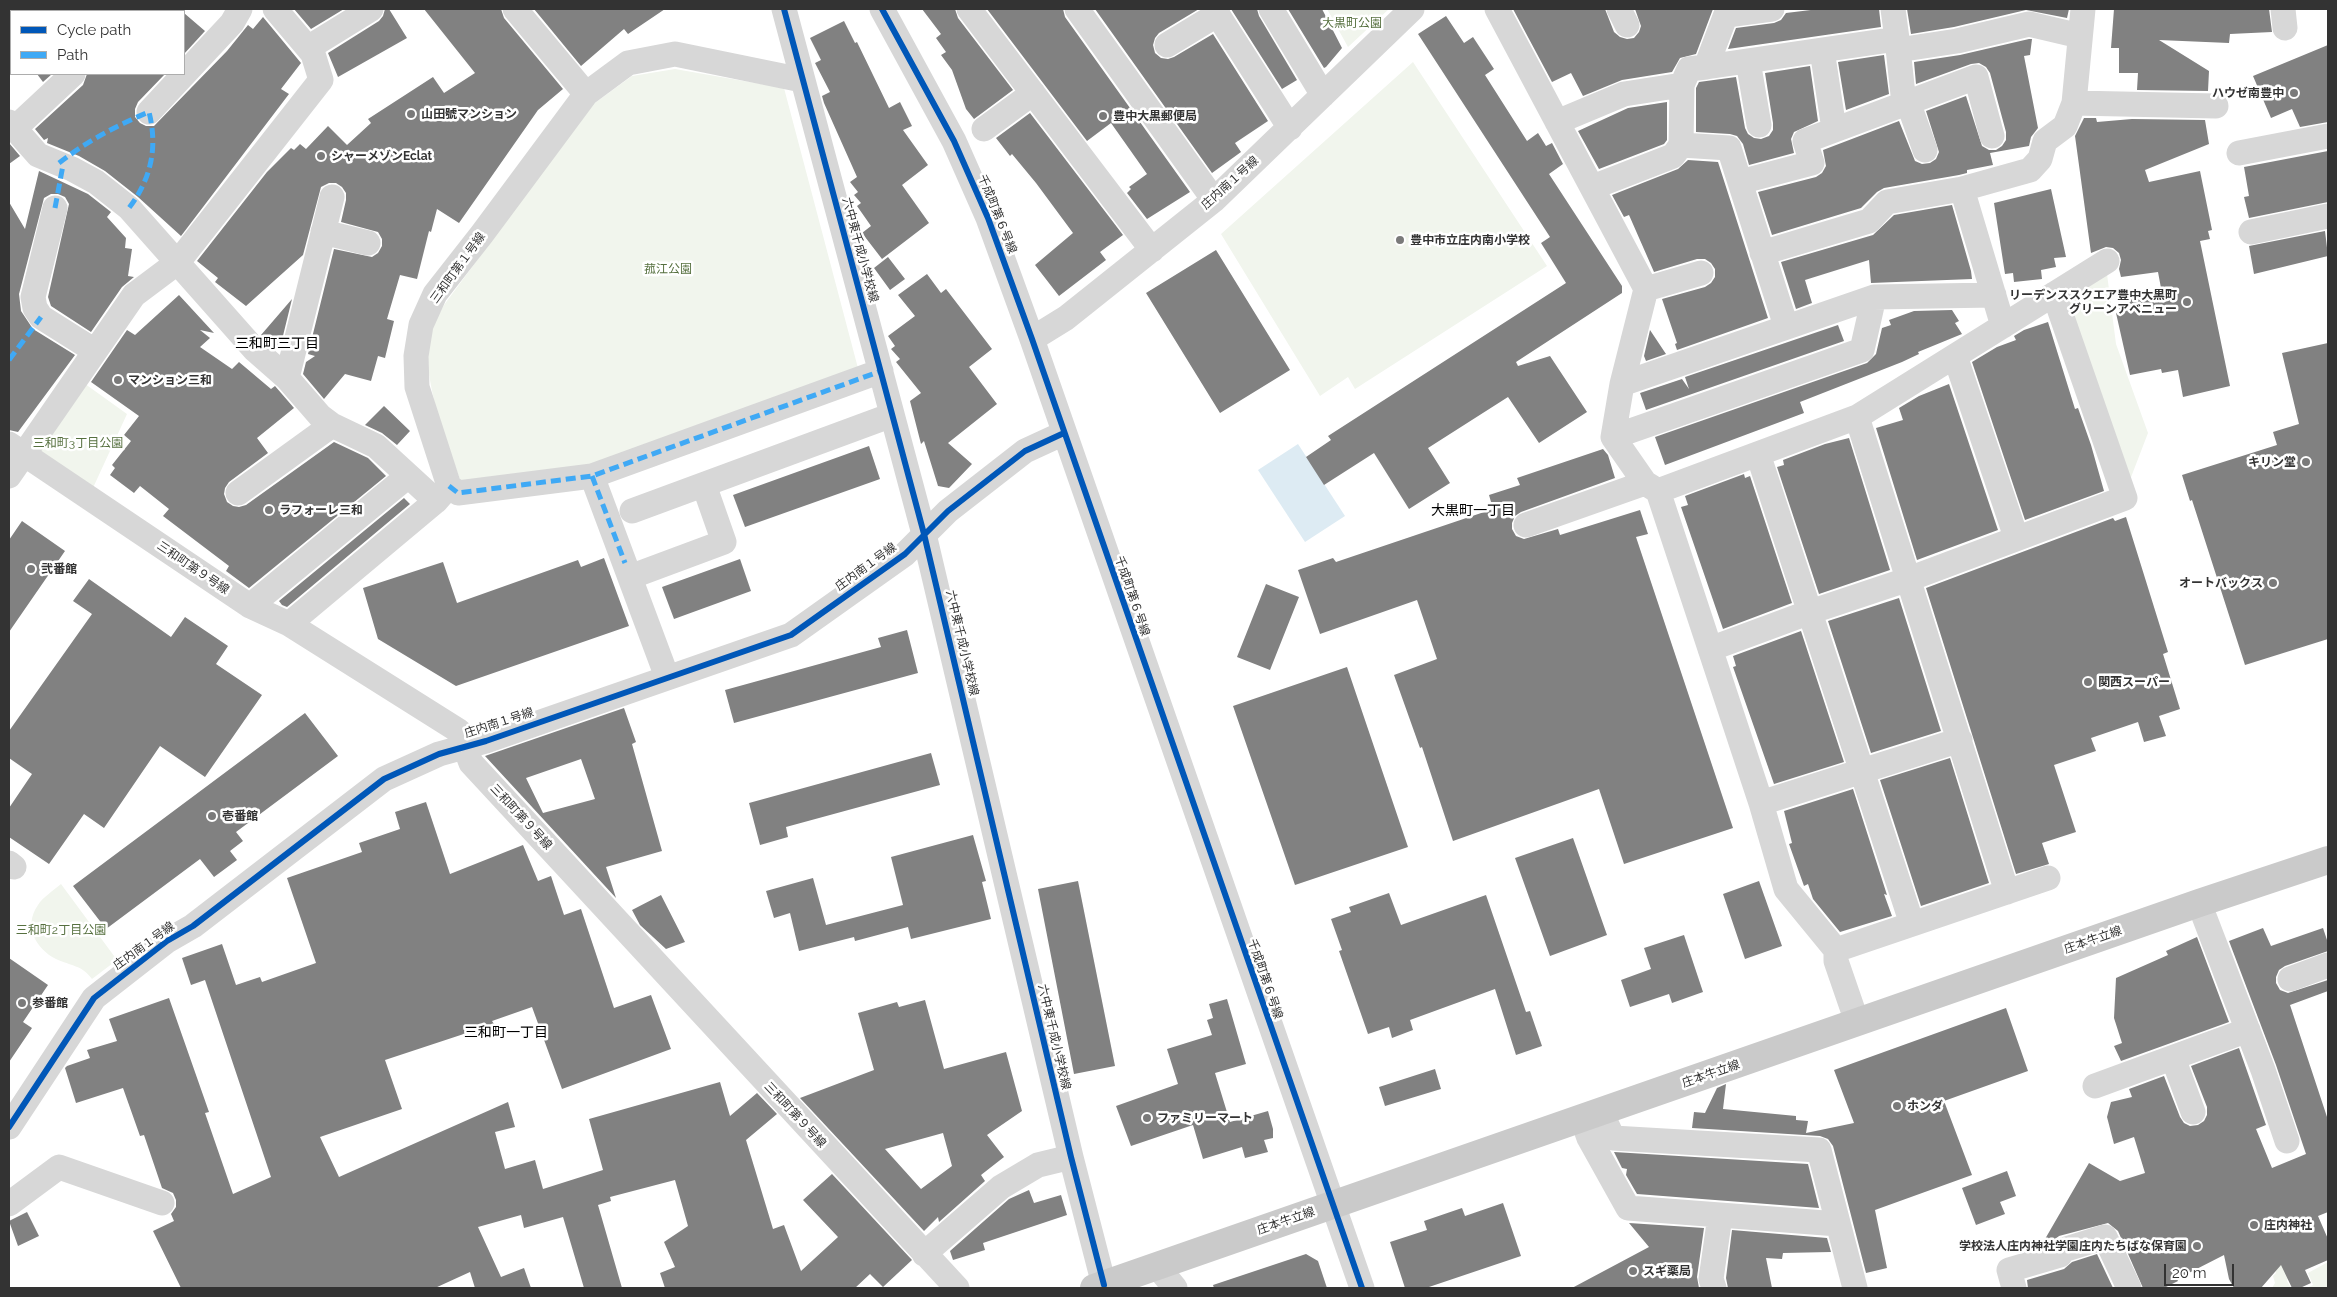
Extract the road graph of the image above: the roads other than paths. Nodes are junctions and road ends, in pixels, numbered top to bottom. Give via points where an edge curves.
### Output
1 (240, 9) edge
2 (275, 9) edge
3 (371, 9) edge
4 (515, 9) edge
5 (784, 9) edge
6 (882, 9) edge
7 (969, 9) edge
8 (1078, 9) edge
9 (1271, 9) edge
10 (1412, 9) edge
11 (1497, 9) edge
12 (1772, 9) edge
13 (1893, 9) edge
14 (2083, 9) edge
15 (1216, 12) edge
16 (1727, 12) edge
17 (2080, 36) junction
18 (1167, 45) dead end
19 (1897, 45) junction
20 (308, 48) junction
21 (1822, 50) junction
22 (1748, 61) junction
23 (1706, 67) junction
24 (185, 73) edge
25 (72, 75) edge
26 (184, 75) edge
27 (802, 80) junction
28 (1682, 86) junction
29 (1033, 93) junction
30 (586, 94) junction
31 (1323, 95) junction
32 (1906, 103) junction
33 (2074, 103) junction
34 (2216, 106) dead end
35 (149, 112) dead end
36 (1557, 122) junction
37 (11, 125) edge
38 (1759, 125) dead end
39 (1290, 128) junction
40 (984, 129) dead end
41 (1834, 129) junction
42 (1992, 136) dead end
43 (2328, 136) edge
44 (1681, 145) junction
45 (1925, 150) dead end
46 (2239, 154) dead end
47 (1740, 182) junction
48 (1594, 188) junction
49 (1962, 188) junction
50 (332, 196) dead end
51 (1214, 200) junction
52 (55, 208) dead end
53 (2328, 216) edge
54 (323, 232) junction
55 (2250, 232) dead end
56 (368, 244) dead end
57 (1152, 250) junction
58 (1762, 253) junction
59 (2107, 261) dead end
60 (178, 262) junction
61 (1701, 272) dead end
62 (1646, 289) junction
63 (2054, 294) junction
64 (1994, 295) junction
65 (1874, 296) junction
66 (1786, 326) junction
67 (2003, 326) junction
68 (1032, 339) junction
69 (95, 350) junction
70 (1955, 356) junction
71 (881, 371) junction
72 (287, 378) junction
73 (1622, 384) junction
74 (892, 415) junction
75 (1857, 417) junction
76 (332, 425) junction
77 (1064, 433) junction
78 (1613, 437) junction
79 (16, 449) edge
80 (1758, 454) junction
81 (9, 476) edge
82 (408, 476) junction
83 (592, 476) junction
84 (704, 485) junction
85 (1651, 487) junction
86 (238, 493) dead end
87 (443, 493) junction
88 (632, 512) dead end
89 (1526, 525) dead end
90 (924, 534) junction
91 (2016, 537) junction
92 (628, 570) junction
93 (1908, 579) junction
94 (250, 606) junction
95 (1810, 612) junction
96 (289, 624) junction
97 (1710, 649) junction
98 (667, 677) junction
99 (1960, 740) junction
100 (464, 746) junction
101 (1862, 772) junction
102 (1761, 802) junction
103 (2328, 860) edge
104 (2048, 878) dead end
105 (2007, 892) junction
106 (2199, 903) junction
107 (1912, 924) junction
108 (1836, 950) junction
109 (2328, 965) edge
110 (2290, 979) dead end
111 (1857, 1022) junction
112 (2248, 1030) junction
113 (2173, 1058) junction
114 (2095, 1086) dead end
115 (2193, 1112) dead end
116 (1592, 1115) junction
117 (9, 1127) edge
118 (2287, 1141) dead end
119 (1071, 1157) junction
120 (162, 1203) dead end
121 (9, 1204) edge
122 (1332, 1204) junction
123 (1720, 1216) junction
124 (1838, 1224) junction
125 (924, 1254) junction
126 (1157, 1266) junction
127 (1099, 1287) edge
128 (957, 1288) edge
129 (1175, 1288) edge
130 (1362, 1288) edge
131 (1714, 1288) edge
132 (1855, 1288) edge
133 (2014, 1288) edge
134 (2129, 1288) edge

1 - 24 street via 232,23
2 - 20 street
3 - 20 street
4 - 30 street
5 - 27 street, 六中東千成小学校線
6 - 68 street, 千成町第６号線 via 954,140 988,218
7 - 29 street
8 - 51 street
9 - 31 street
10 - 31 street, 庄内南１号線
11 - 36 street
12 - 16 street
13 - 19 street
14 - 17 street
15 - 18 street
15 - 39 street
16 - 23 street
17 - 19 street via 2029,24 1957,41
17 - 33 street
19 - 21 street
19 - 32 street
20 - 60 street via 321,80
21 - 22 street
21 - 41 street
22 - 23 street
22 - 38 street
23 - 28 street via 1689,69
25 - 37 street
26 - 35 street
27 - 30 street, 三和町第１号線 via 675,54 628,63
27 - 71 street, 六中東千成小学校線
28 - 36 street via 1624,94
28 - 44 street
29 - 40 street
29 - 57 street
30 - 87 street, 三和町第１号線 via 435,294 421,325 416,356 417,387
31 - 39 street, 庄内南１号線
32 - 41 street
32 - 42 street via 1976,77
32 - 45 street
33 - 34 street
33 - 49 street via 2065,126 2046,141 2040,159 2030,170
36 - 48 street
37 - 60 street via 38,155 96,182 129,208
39 - 51 street, 庄内南１号線
41 - 47 street via 1805,141 1812,163
43 - 46 street
44 - 47 street via 1729,148
44 - 48 street via 1672,156
47 - 58 street
48 - 62 street
49 - 58 street via 1887,202 1869,221
49 - 64 street
50 - 54 street
51 - 57 street, 庄内南１号線
52 - 69 street via 33,297 35,308 41,317
53 - 55 street
54 - 56 street
54 - 72 street
57 - 68 street, 庄内南１号線 via 1066,318
58 - 66 street
59 - 63 street
60 - 69 street via 134,294
60 - 72 street via 254,349
61 - 62 street
62 - 73 street
63 - 67 street
63 - 91 street via 2125,498
64 - 65 street
64 - 67 street
65 - 66 street
65 - 78 street via 1862,350
66 - 73 street
67 - 70 street
68 - 77 street, 千成町第６号線
69 - 79 street
70 - 75 street
70 - 91 street
71 - 74 street, 六中東千成小学校線
71 - 83 street
72 - 76 street
73 - 78 street
74 - 84 street
74 - 90 street, 六中東千成小学校線
75 - 80 street
75 - 93 street
76 - 82 street via 376,446
76 - 86 street
77 - 90 street, 庄内南１号線 via 1024,451
77 - 122 street, 千成町第６号線
78 - 85 street
79 - 81 street
79 - 94 street, 三和町第９号線
80 - 85 street
80 - 95 street
82 - 87 street
82 - 94 street
83 - 87 street
83 - 92 street
84 - 88 street
84 - 92 street via 724,542
85 - 89 street
85 - 97 street
87 - 96 street
90 - 98 street, 庄内南１号線 via 905,554 791,635
90 - 119 street, 六中東千成小学校線
91 - 93 street
92 - 98 street
93 - 95 street
93 - 99 street
94 - 96 street, 三和町第９号線
95 - 97 street
95 - 101 street
96 - 100 street, 三和町第９号線 via 459,732
97 - 102 street
98 - 100 street, 庄内南１号線
99 - 101 street
99 - 105 street
100 - 117 street, 庄内南１号線 via 384,779 194,926 167,941 94,998
100 - 125 street, 三和町第９号線 via 471,763
101 - 102 street
101 - 107 street
102 - 108 street via 1786,889
103 - 106 main road, 庄本牛立線
104 - 105 street
105 - 107 street
106 - 111 main road, 庄本牛立線
106 - 112 street
107 - 108 street
108 - 111 street via 1836,961
109 - 110 street
111 - 116 main road, 庄本牛立線
112 - 113 street
112 - 118 street
113 - 114 street
113 - 115 street
116 - 122 main road, 庄本牛立線
116 - 123 street via 1589,1138 1628,1208
116 - 124 street via 1613,1138 1819,1150
119 - 125 street via 1038,1165 1000,1187
119 - 127 street, 六中東千成小学校線
120 - 121 street via 60,1167
122 - 126 main road, 庄本牛立線
122 - 130 street
123 - 124 street
123 - 131 street via 1711,1279
124 - 132 street
125 - 128 street, 三和町第９号線
126 - 127 main road, 庄本牛立線
126 - 129 street
133 - 134 street via 2009,1270 2105,1237

